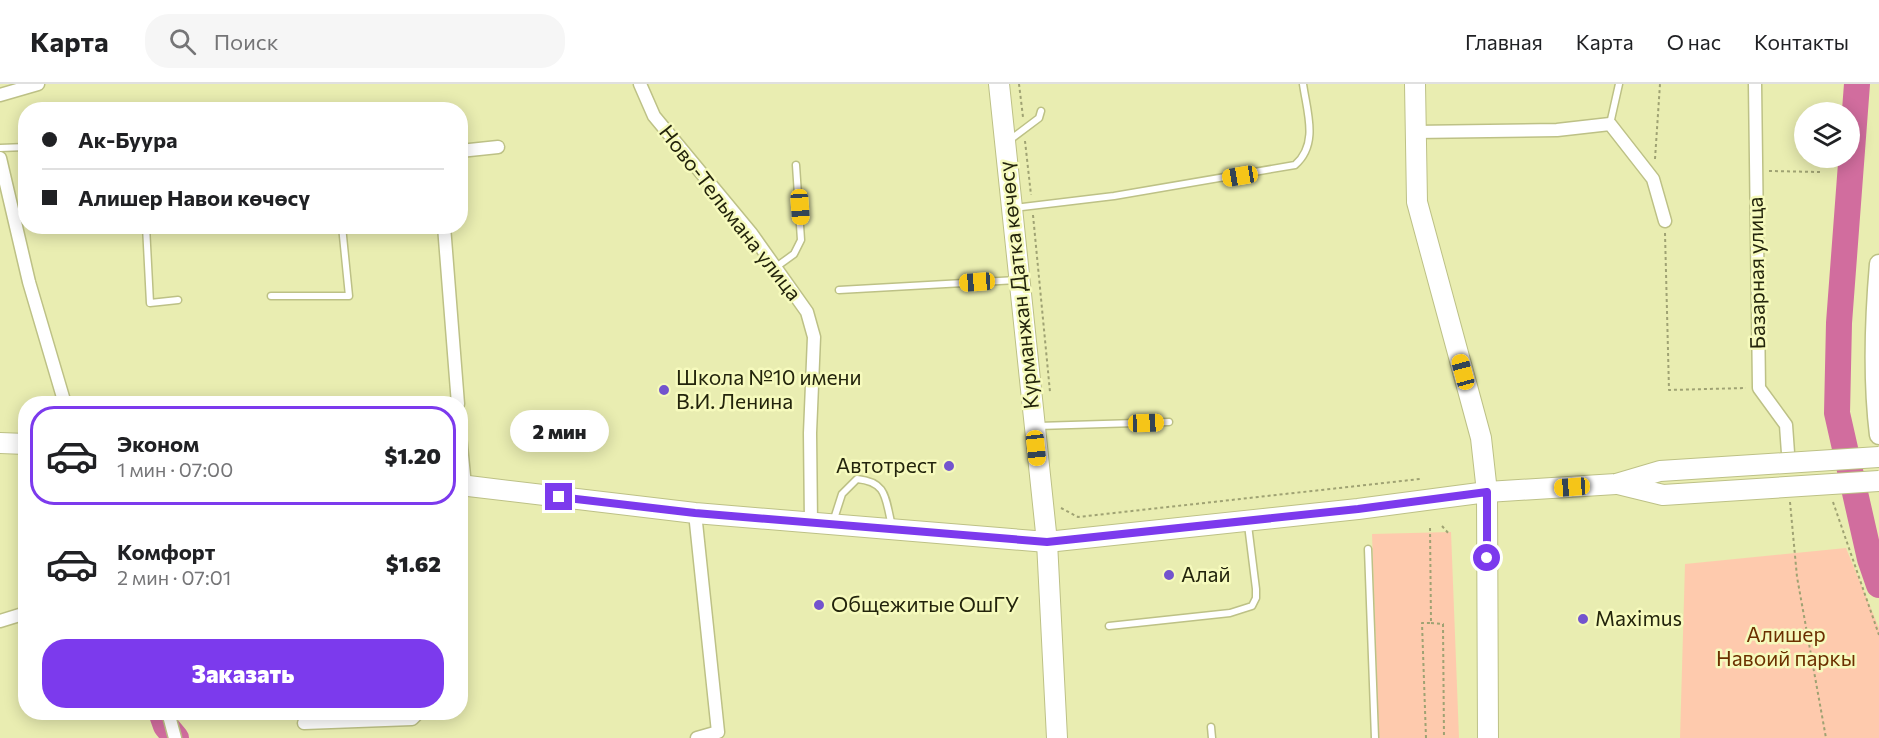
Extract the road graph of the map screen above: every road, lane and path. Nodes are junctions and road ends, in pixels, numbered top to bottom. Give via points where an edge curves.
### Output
1 (39, 84) edge
2 (640, 84) edge
3 (999, 84) edge
4 (1019, 84) edge
5 (1303, 84) edge
6 (1414, 84) edge
7 (1619, 84) edge
8 (1660, 84) edge
9 (1755, 84) edge
10 (0, 95) edge
11 (1041, 111) dead end
12 (1610, 124) junction
13 (1024, 131) junction
14 (1414, 132) junction
15 (1004, 144) junction
16 (18, 147) edge
17 (498, 147) dead end
18 (0, 148) edge
19 (468, 151) edge
20 (0, 158) edge
21 (796, 165) dead end
22 (1755, 170) junction
23 (1820, 172) dead end
24 (1653, 179) junction
25 (1032, 205) junction
26 (1011, 209) junction
27 (1665, 221) joint
28 (146, 234) edge
29 (343, 234) edge
30 (445, 234) edge
31 (1879, 264) edge
32 (776, 267) junction
33 (1017, 280) junction
34 (839, 290) dead end
35 (271, 296) dead end
36 (178, 300) dead end
37 (1760, 388) junction
38 (63, 396) edge
39 (457, 396) edge
40 (1169, 422) dead end
41 (1043, 426) junction
42 (1879, 435) edge
43 (0, 443) edge
44 (18, 444) edge
45 (1788, 453) dead end
46 (1879, 458) edge
47 (1420, 480) dead end
48 (1879, 480) edge
49 (1616, 484) junction
50 (468, 486) edge
51 (1487, 492) junction
52 (1790, 494) dead end
53 (1060, 499) dead end
54 (1833, 501) dead end
55 (1801, 503) dead end
56 (1790, 504) junction
57 (695, 513) junction
58 (1248, 521) junction
59 (811, 523) junction
60 (831, 525) junction
61 (1442, 526) dead end
62 (1430, 527) dead end
63 (893, 530) junction
64 (1450, 535) dead end
65 (1047, 542) junction
66 (1368, 549) dead end
67 (18, 615) edge
68 (0, 621) edge
69 (1431, 623) junction
70 (1109, 626) dead end
71 (1879, 635) edge
72 (170, 720) edge
73 (369, 720) edge
74 (304, 723) dead end
75 (1211, 727) dead end
76 (175, 738) edge
77 (697, 738) edge
78 (1057, 738) edge
79 (1212, 738) edge
80 (1375, 738) edge
81 (1426, 738) edge
82 (1444, 738) edge
83 (1488, 738) edge
84 (1826, 738) edge

1 - 10 street
2 - 32 street, Ново-Тельмана улица via 654,116
3 - 15 main road, Курманжан Датка көчөсү
4 - 13 path
5 - 25 lane via 1311,135 1305,156 1295,165 1114,196
6 - 14 main road
7 - 12 lane
8 - 24 path
9 - 22 street, Базарная улица
11 - 13 lane via 1039,118
12 - 14 street via 1557,130
12 - 24 street
13 - 15 lane
13 - 25 path
14 - 51 main road via 1418,202 1481,438
15 - 26 main road, Курманжан Датка көчөсү
16 - 18 lane
17 - 19 street
20 - 38 street via 29,282
21 - 32 lane via 801,240 794,254
22 - 23 path
22 - 37 street, Базарная улица
24 - 27 street
25 - 26 lane
25 - 41 path
26 - 33 main road, Курманжан Датка көчөсү
27 - 37 path via 1669,390
28 - 36 lane via 150,303
29 - 35 lane via 349,296
30 - 39 street
31 - 42 street via 1873,336
32 - 59 street, Ново-Тельмана улица via 807,312 814,337
33 - 34 lane
33 - 41 main road, Курманжан Датка көчөсү
37 - 45 street via 1786,425
40 - 41 lane
41 - 65 main road, Курманжан Датка көчөсү
43 - 44 main road
46 - 49 main road, bridge via 1660,471
47 - 53 path via 1078,517 1062,509
48 - 49 main road, bridge via 1663,495
49 - 51 main road
50 - 57 main road
51 - 58 main road
51 - 83 main road
52 - 56 path
54 - 71 path
55 - 56 path
56 - 84 path via 1797,577
57 - 59 main road
57 - 77 street via 718,732
58 - 65 main road
58 - 70 lane via 1256,589 1252,606 1230,613
59 - 60 main road
60 - 63 main road
60 - 63 lane via 842,494 857,479 873,480 881,487
61 - 64 path
62 - 69 path
63 - 65 main road
65 - 78 main road, Курманжан Датка көчөсү
66 - 80 lane
67 - 68 street
69 - 81 path via 1422,623
69 - 82 path via 1443,624
72 - 76 street
73 - 74 street
75 - 79 lane

